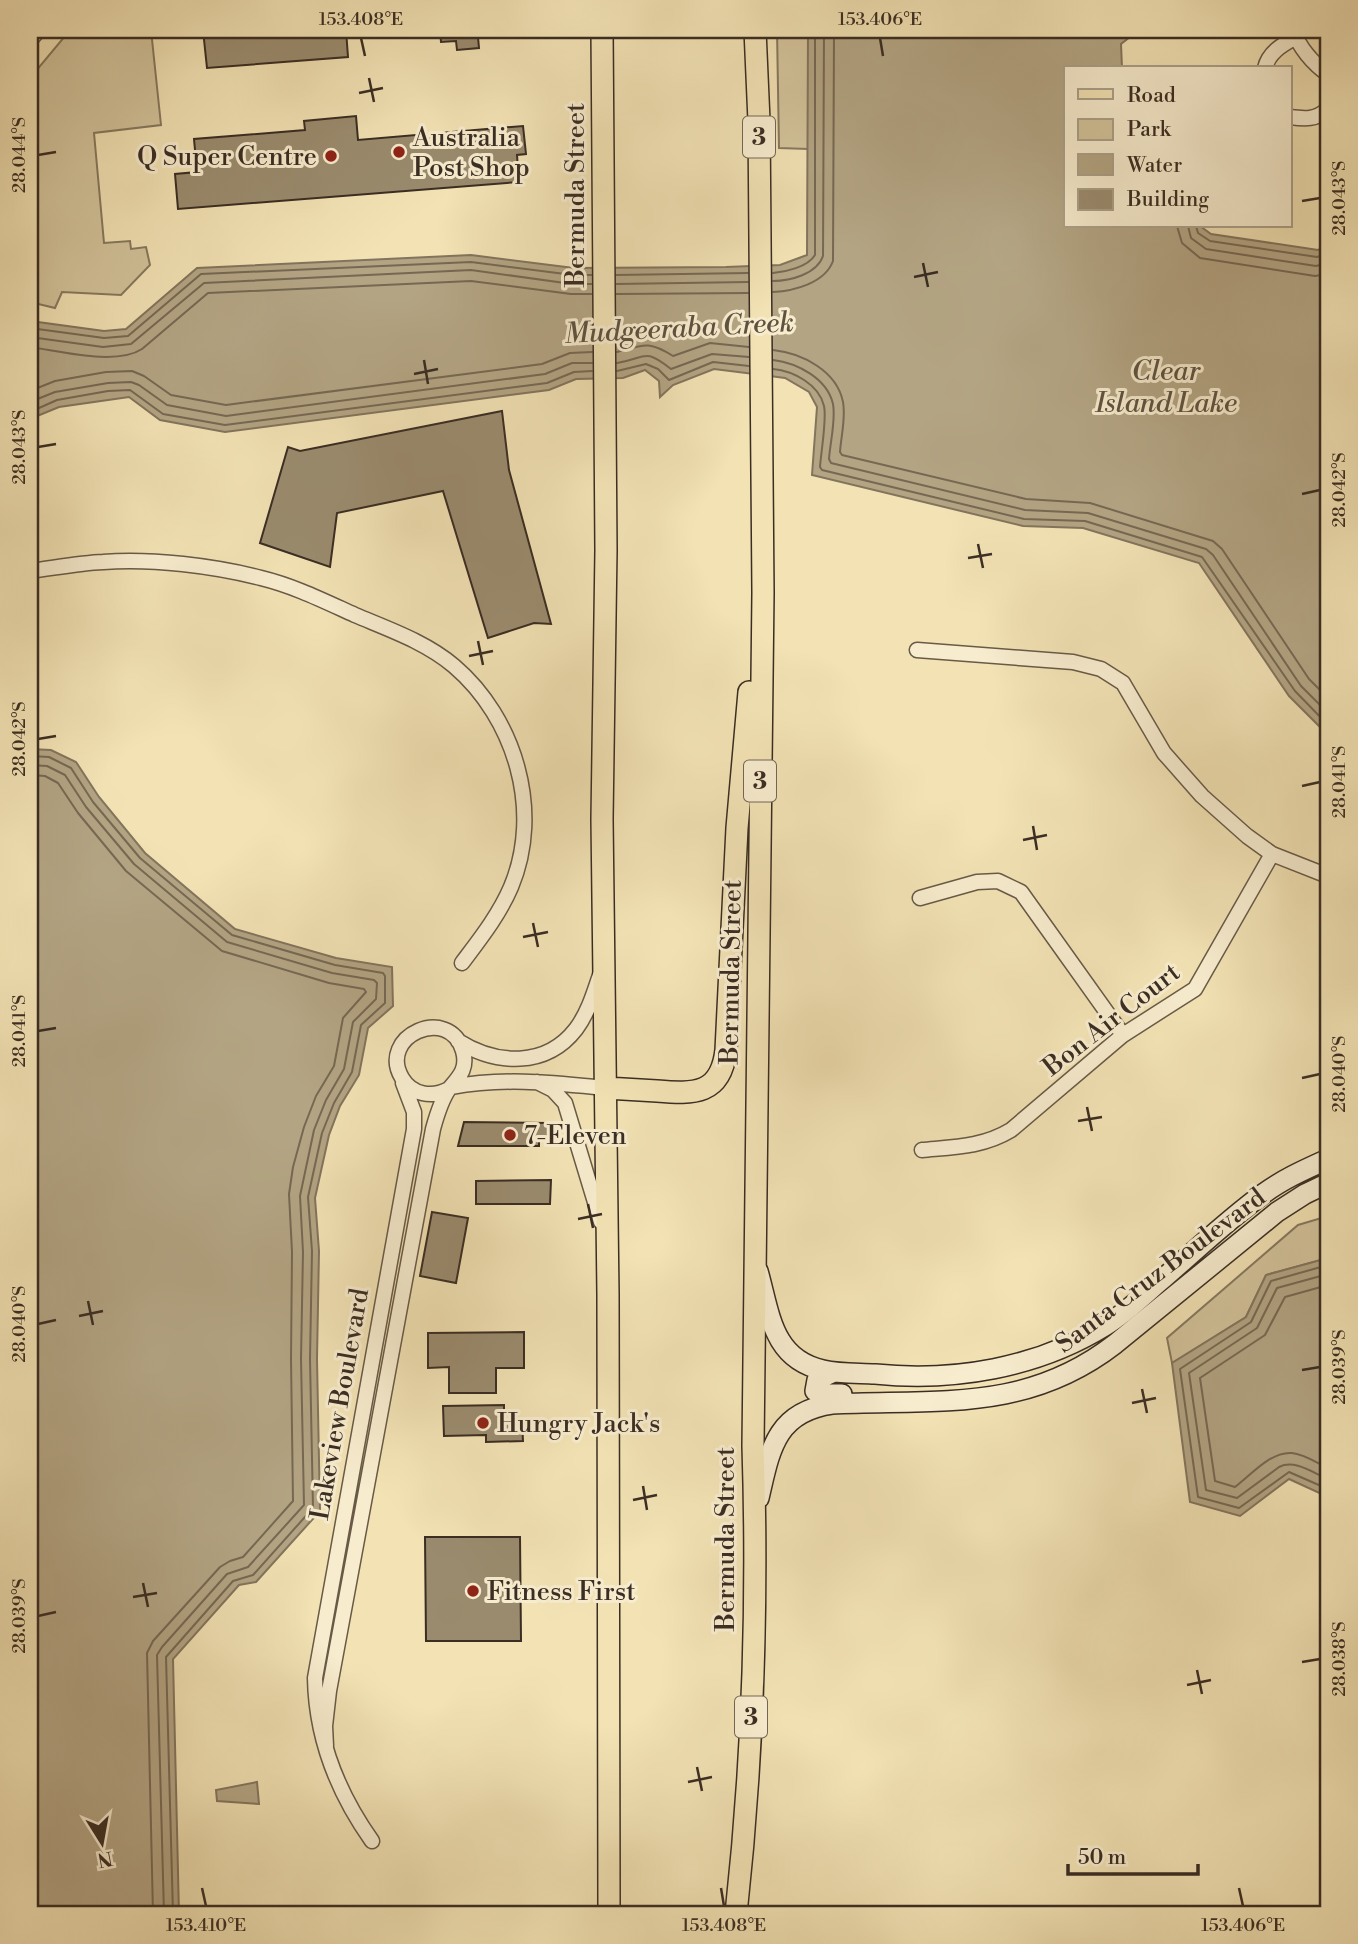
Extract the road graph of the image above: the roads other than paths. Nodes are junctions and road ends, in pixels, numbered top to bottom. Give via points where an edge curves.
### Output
1 (39, 30) edge
2 (602, 30) edge
3 (755, 30) edge
4 (1294, 33) edge
5 (30, 40) edge
6 (1265, 66) edge
7 (1328, 74) edge
8 (1328, 109) edge
9 (1292, 117) edge
10 (30, 571) edge
11 (763, 593) junction
12 (917, 650) dead end
13 (1272, 854) junction
14 (1328, 876) edge
15 (920, 898) dead end
16 (605, 960) junction
17 (462, 962) dead end
18 (1123, 1035) junction
19 (458, 1041) junction
20 (399, 1072) junction
21 (537, 1082) junction
22 (451, 1088) junction
23 (606, 1088) junction
24 (922, 1150) dead end
25 (1328, 1159) edge
26 (409, 1162) junction
27 (1328, 1183) edge
28 (423, 1184) junction
29 (607, 1244) junction
30 (755, 1258) junction
31 (382, 1305) junction
32 (400, 1309) junction
33 (1030, 1361) junction
34 (834, 1372) junction
35 (1039, 1386) junction
36 (923, 1402) junction
37 (344, 1508) junction
38 (362, 1512) junction
39 (756, 1513) junction
40 (325, 1612) junction
41 (344, 1614) junction
42 (326, 1746) junction
43 (372, 1841) dead end
44 (609, 1914) edge
45 (736, 1914) edge

1 - 5 street
2 - 16 main road, Bermuda Street
3 - 11 main road, Bermuda Street / 3 via 760,121
4 - 6 street
4 - 7 street
8 - 9 street via 1320,116
10 - 17 street via 142,562 261,577 399,635 452,664 493,709 506,731 524,806 520,858 512,885
11 - 23 main road via 742,771 722,1069 713,1083 695,1092
11 - 30 main road, Bermuda Street / 3
12 - 13 street via 1073,662 1101,669 1123,683 1164,753 1202,796
13 - 14 street
13 - 18 street, Bon Air Court via 1195,989
15 - 18 street via 977,882 998,881 1021,892
16 - 19 street via 582,1019 552,1051 501,1059
16 - 23 main road, Bermuda Street
18 - 24 street, Bon Air Court via 995,1140
19 - 20 street via 438,1028 417,1030 400,1049
19 - 22 street via 464,1065
20 - 22 street via 418,1092 436,1094
20 - 26 street, Lakeview Boulevard via 415,1116
21 - 22 street via 493,1081
21 - 23 street
21 - 29 street via 556,1091 568,1111
22 - 28 street, Lakeview Boulevard via 435,1123
23 - 29 main road, Bermuda Street
25 - 33 street, Santa Cruz Boulevard via 1266,1192 1106,1325
26 - 28 street
26 - 31 street, Lakeview Boulevard
27 - 35 street, Santa Cruz Boulevard via 1277,1212 1096,1359
28 - 32 street, Lakeview Boulevard
29 - 44 main road, Bermuda Street
30 - 34 street, Santa Cruz Boulevard via 782,1346 806,1364
30 - 39 main road, Bermuda Street / 3
31 - 32 street
31 - 37 street, Lakeview Boulevard
32 - 38 street, Lakeview Boulevard
33 - 34 street, Santa Cruz Boulevard via 991,1370 926,1375
33 - 35 street
34 - 36 street via 817,1380 816,1393 890,1394
35 - 36 street, Santa Cruz Boulevard via 976,1400
36 - 39 street, Santa Cruz Boulevard via 832,1404 800,1413 772,1446
37 - 38 street
37 - 40 street, Lakeview Boulevard
38 - 41 street, Lakeview Boulevard
39 - 45 main road, Bermuda Street / 3 via 750,1756
40 - 41 street
40 - 42 street, Lakeview Boulevard via 314,1678
41 - 42 street, Lakeview Boulevard via 326,1716
42 - 43 street, Lakeview Boulevard via 341,1793

